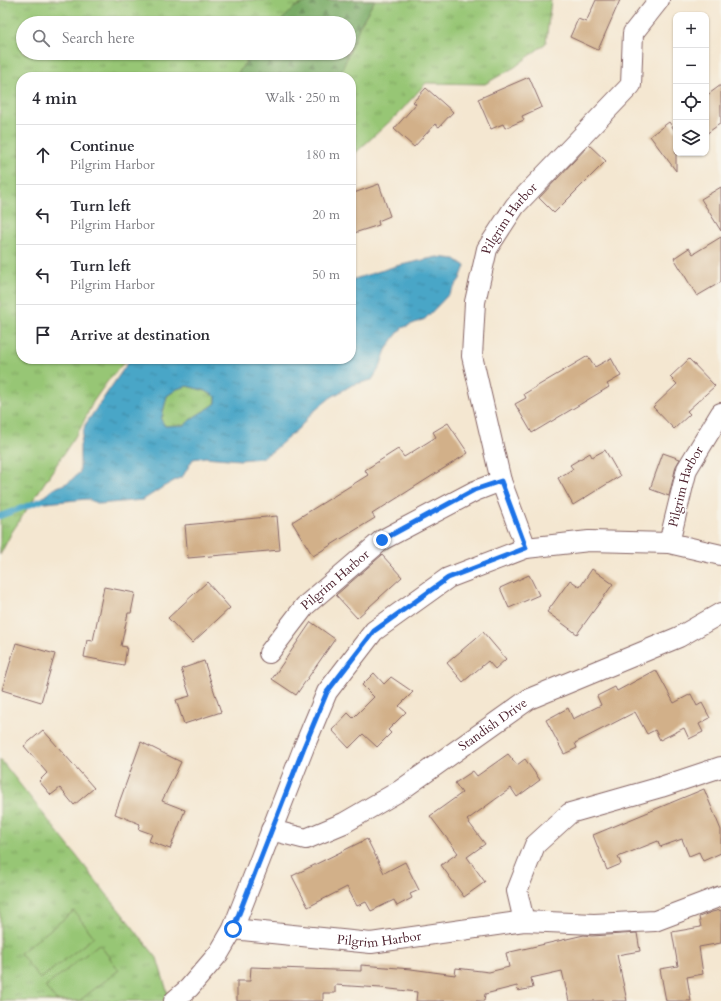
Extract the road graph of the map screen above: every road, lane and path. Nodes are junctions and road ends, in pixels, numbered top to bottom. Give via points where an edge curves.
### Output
1 (659, 0) edge
2 (721, 413) edge
3 (501, 481) junction
4 (669, 544) junction
5 (526, 548) junction
6 (721, 555) edge
7 (721, 613) edge
8 (269, 653) dead end
9 (721, 767) edge
10 (271, 830) junction
11 (721, 896) edge
12 (524, 921) junction
13 (233, 929) junction
14 (174, 1001) edge

1 - 3 street, Pilgrim Harbor via 633,33 631,85 515,206 487,249 475,302 472,356
2 - 4 street, Pilgrim Harbor via 687,469
3 - 5 street, Pilgrim Harbor
3 - 8 street, Pilgrim Harbor via 474,490 382,540 305,606
4 - 5 street, Pilgrim Harbor via 589,541
4 - 6 street, Pilgrim Harbor
5 - 10 street, Pilgrim Harbor via 448,578 374,631 327,692
7 - 10 street, Standish Drive via 678,637 529,699 401,790 344,823 306,839
9 - 12 street via 570,813 535,845 517,891
10 - 13 street, Pilgrim Harbor
11 - 12 street, Pilgrim Harbor via 655,921 594,924
12 - 13 street, Pilgrim Harbor via 371,943
13 - 14 street, Pilgrim Harbor via 219,953 189,988

